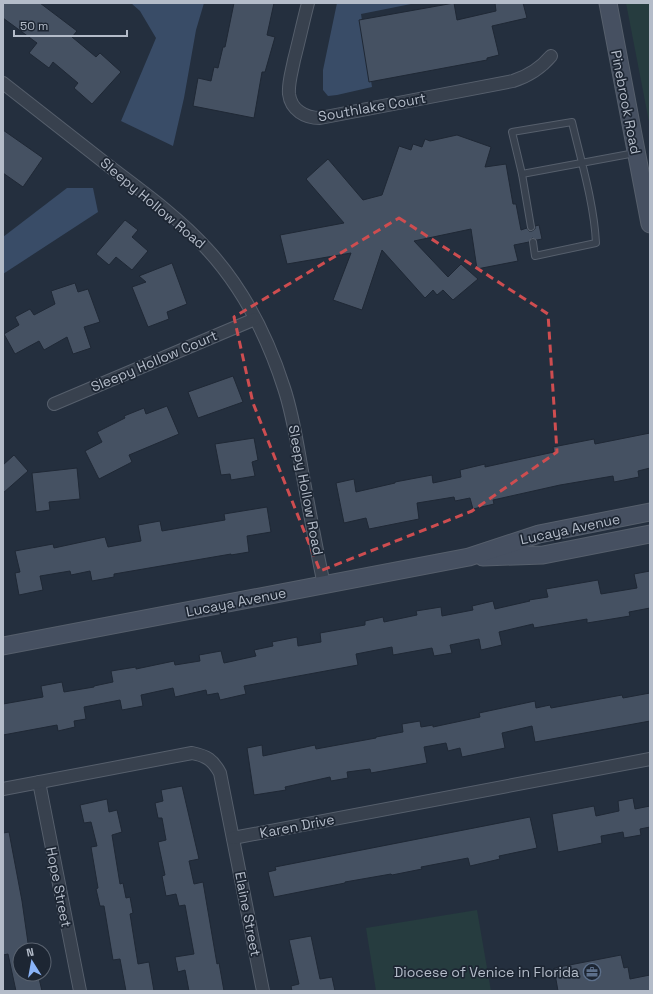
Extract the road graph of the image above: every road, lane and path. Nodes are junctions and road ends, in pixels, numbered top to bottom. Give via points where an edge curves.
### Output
1 (308, 3) edge
2 (608, 3) edge
3 (551, 56) dead end
4 (3, 83) edge
5 (636, 152) junction
6 (582, 163) junction
7 (522, 174) junction
8 (650, 224) edge
9 (531, 227) dead end
10 (533, 242) dead end
11 (255, 319) junction
12 (54, 404) dead end
13 (650, 512) edge
14 (650, 534) edge
15 (469, 558) junction
16 (324, 585) junction
17 (3, 646) edge
18 (650, 759) edge
19 (39, 782) junction
20 (3, 789) edge
21 (233, 838) junction
22 (80, 991) edge
23 (263, 991) edge

1 - 3 street, Southlake Court via 289,94 298,112 312,118 513,81 535,72
2 - 5 street, Pinebrook Road
4 - 11 street, Sleepy Hollow Road via 133,184 185,228 226,272
5 - 6 lane
5 - 8 street, Pinebrook Road
6 - 7 lane
6 - 7 lane via 572,122 512,132
6 - 10 lane via 596,243 535,256
7 - 9 lane
11 - 12 street, Sleepy Hollow Court
11 - 16 street, Sleepy Hollow Road via 271,353 293,419
13 - 15 street, Lucaya Avenue via 538,534
14 - 15 street, Lucaya Avenue via 543,555
15 - 16 street, Lucaya Avenue
16 - 17 street, Lucaya Avenue
18 - 21 street, Karen Drive
19 - 20 street
19 - 21 street via 192,753 202,755 211,760 220,773
19 - 22 street, Hope Street
21 - 23 street, Elaine Street

